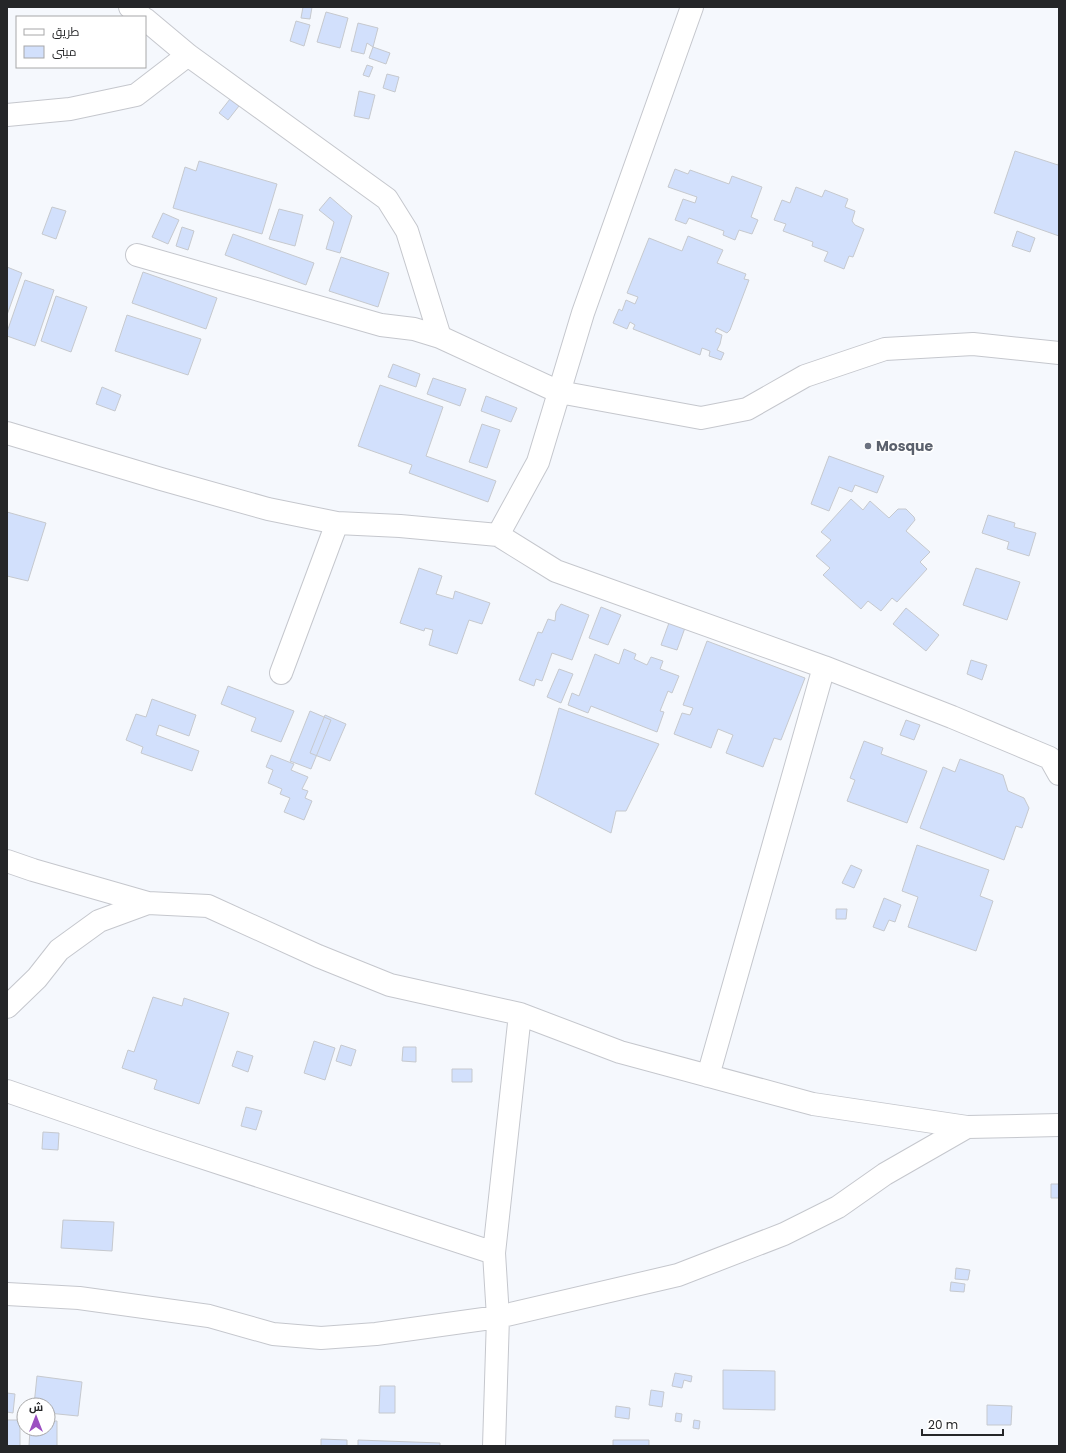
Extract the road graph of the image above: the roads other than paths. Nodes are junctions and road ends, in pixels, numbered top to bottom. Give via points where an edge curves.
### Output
1 (130, 7) edge
2 (692, 7) edge
3 (141, 16) edge
4 (146, 20) edge
5 (188, 56) junction
6 (7, 115) edge
7 (137, 255) dead end
8 (440, 337) junction
9 (1059, 353) edge
10 (559, 392) junction
11 (7, 433) edge
12 (336, 523) junction
13 (498, 535) junction
14 (824, 667) junction
15 (281, 673) dead end
16 (1059, 774) edge
17 (7, 861) edge
18 (148, 903) junction
19 (7, 1007) edge
20 (520, 1014) junction
21 (708, 1076) junction
22 (7, 1091) edge
23 (1059, 1125) edge
24 (967, 1127) junction
25 (494, 1253) junction
26 (7, 1294) edge
27 (498, 1317) junction
28 (494, 1446) edge

1 - 3 street
2 - 10 street via 583,312
4 - 5 street
5 - 6 street via 136,95 70,109
5 - 8 street via 387,199 408,231
7 - 8 street via 381,325 414,329
8 - 10 street
9 - 10 street via 973,344 885,349 805,376 747,409 701,418
10 - 13 street via 538,462
11 - 12 street via 268,509
12 - 13 street
12 - 15 street
13 - 14 street via 556,571
14 - 16 street via 1050,758
14 - 21 street
17 - 18 street
18 - 19 street via 99,921 64,946 37,978
18 - 20 street via 208,906 390,986
20 - 21 street via 620,1052
20 - 25 street
21 - 24 street via 813,1104
22 - 25 street
23 - 24 street
24 - 27 street via 885,1174 838,1207 784,1234 678,1275
25 - 27 street
26 - 27 street via 79,1298 209,1316 273,1334 321,1338 376,1334
27 - 28 street

